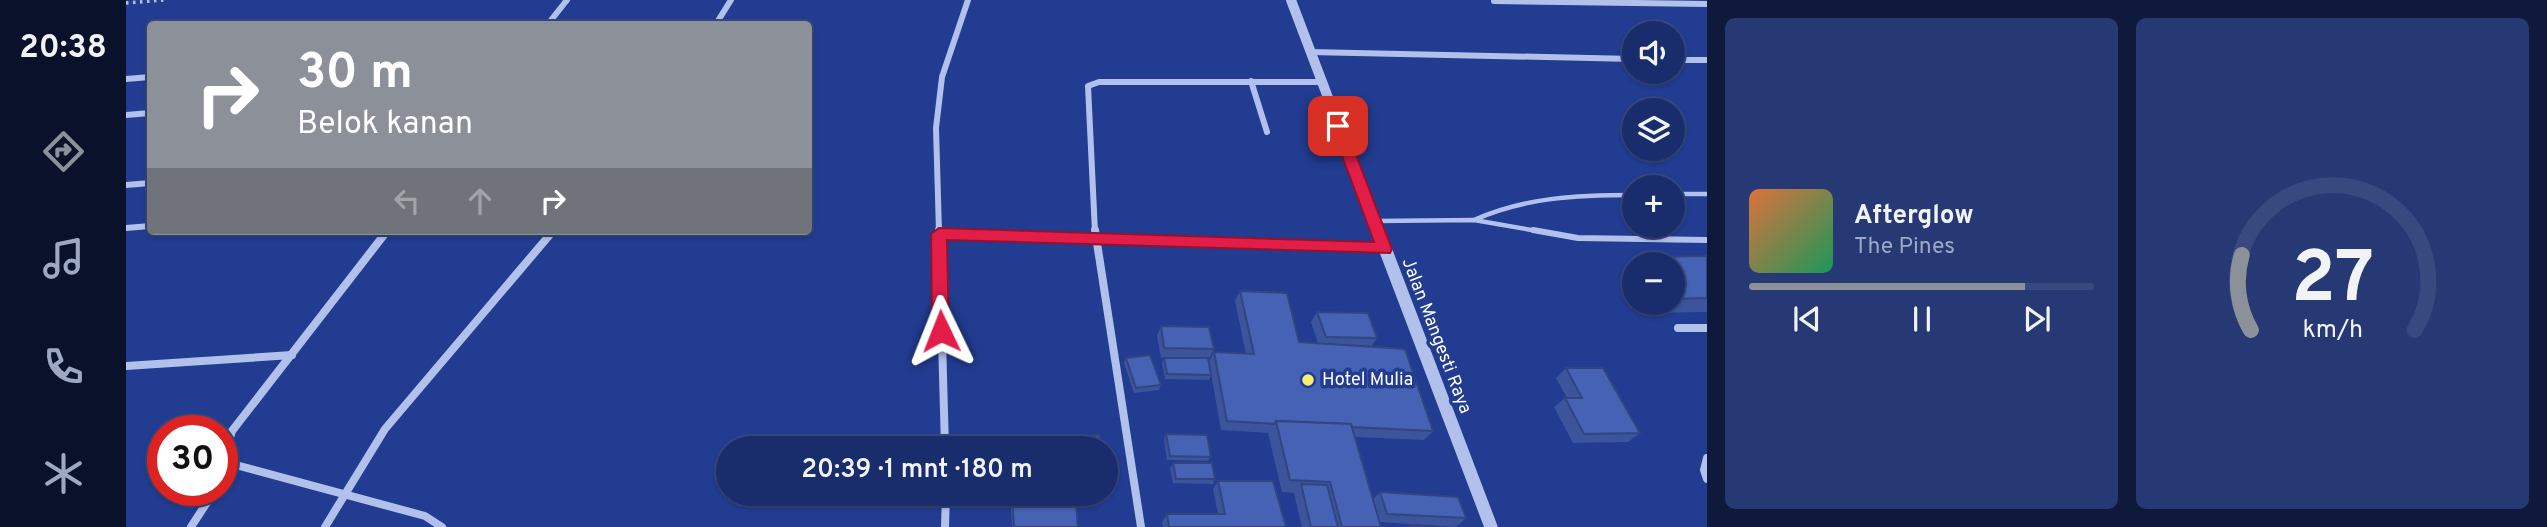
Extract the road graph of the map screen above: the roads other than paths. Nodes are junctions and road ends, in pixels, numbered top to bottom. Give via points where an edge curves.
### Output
1 (567, 0) edge
2 (731, 0) edge
3 (968, 0) edge
4 (1291, 0) edge
5 (1494, 1) edge
6 (1707, 4) edge
7 (550, 21) edge
8 (718, 21) edge
9 (1310, 52) junction
10 (1622, 59) edge
11 (1685, 60) edge
12 (1707, 60) edge
13 (147, 77) edge
14 (126, 79) edge
15 (1251, 81) junction
16 (1321, 82) junction
17 (147, 113) edge
18 (126, 115) edge
19 (1267, 132) dead end
20 (147, 183) edge
21 (126, 185) edge
22 (1685, 194) edge
23 (1707, 194) edge
24 (1622, 195) edge
25 (1474, 220) junction
26 (1374, 221) junction
27 (147, 226) edge
28 (126, 228) edge
29 (939, 234) junction
30 (384, 235) edge
31 (550, 235) edge
32 (1095, 240) junction
33 (1707, 240) edge
34 (1384, 249) junction
35 (1678, 328) dead end
36 (1707, 328) edge
37 (292, 355) junction
38 (126, 366) edge
39 (238, 423) edge
40 (945, 436) edge
41 (1707, 458) edge
42 (238, 466) edge
43 (1707, 479) edge
44 (343, 495) junction
45 (205, 506) edge
46 (946, 506) edge
47 (191, 527) edge
48 (325, 527) edge
49 (442, 527) edge
50 (945, 527) edge
51 (1141, 527) edge
52 (1491, 527) edge

1 - 7 street
2 - 8 street
3 - 29 street via 942,77 937,115
4 - 9 street, Jalan Mangesti Raya
5 - 6 street
9 - 10 street
9 - 16 street, Jalan Mangesti Raya
11 - 12 street
13 - 14 street
15 - 16 street
15 - 19 street
15 - 32 street via 1090,84
16 - 26 street, Jalan Mangesti Raya
17 - 18 street
20 - 21 street
22 - 23 lane
24 - 25 lane via 1547,197 1513,203
25 - 26 lane
25 - 33 lane via 1578,238
26 - 34 street, Jalan Mangesti Raya
27 - 28 street
29 - 32 street
29 - 40 street
30 - 37 street
31 - 44 street via 385,429
32 - 34 street
32 - 51 street
34 - 52 street, Jalan Mangesti Raya
35 - 36 street
37 - 38 street
37 - 39 street
41 - 43 street
42 - 44 street
44 - 48 street
44 - 49 street via 425,516
45 - 47 street
46 - 50 street

